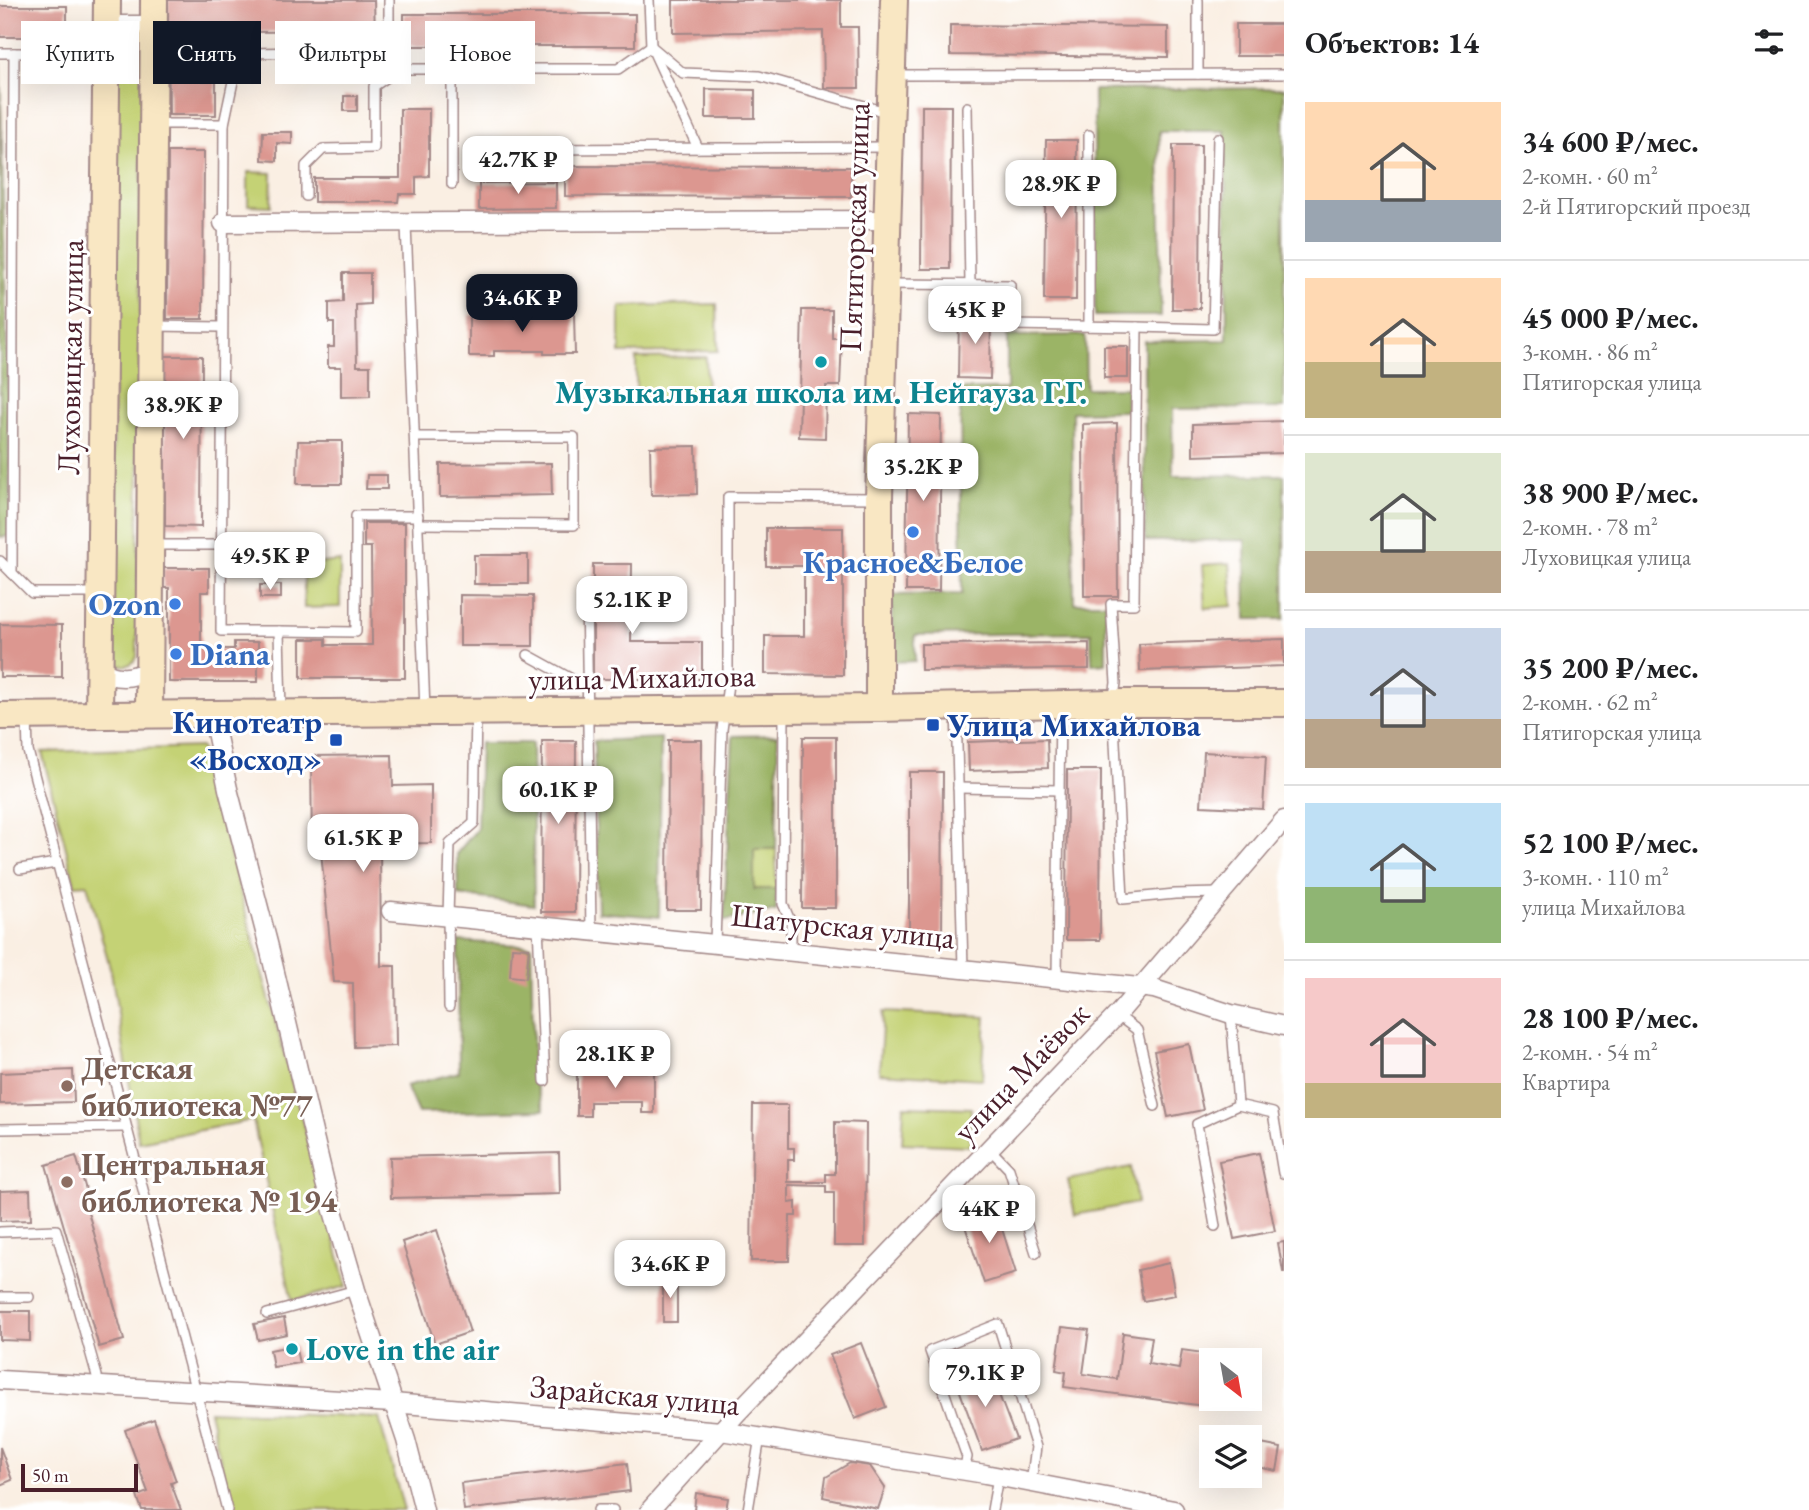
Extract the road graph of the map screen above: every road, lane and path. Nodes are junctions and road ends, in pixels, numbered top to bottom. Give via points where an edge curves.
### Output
1 (389, 0) edge
2 (649, 0) edge
3 (894, 0) edge
4 (1198, 0) edge
5 (107, 13) edge
6 (154, 13) edge
7 (389, 21) edge
8 (651, 46) junction
9 (0, 53) edge
10 (14, 53) junction
11 (21, 53) edge
12 (275, 53) edge
13 (535, 69) edge
14 (1198, 74) junction
15 (1284, 74) edge
16 (891, 75) junction
17 (107, 84) edge
18 (377, 84) edge
19 (452, 84) edge
20 (967, 107) dead end
21 (891, 113) junction
22 (153, 124) junction
23 (224, 124) junction
24 (1089, 135) dead end
25 (1218, 138) dead end
26 (890, 147) junction
27 (698, 148) junction
28 (542, 149) dead end
29 (452, 184) dead end
30 (306, 196) dead end
31 (888, 220) junction
32 (223, 223) junction
33 (406, 224) junction
34 (886, 284) junction
35 (970, 285) junction
36 (152, 326) junction
37 (1089, 326) junction
38 (221, 327) junction
39 (1138, 327) junction
40 (415, 437) junction
41 (879, 498) junction
42 (418, 520) junction
43 (151, 545) junction
44 (222, 545) junction
45 (0, 561) edge
46 (12, 573) junction
47 (586, 592) dead end
48 (101, 593) junction
49 (279, 631) junction
50 (528, 655) dead end
51 (100, 669) junction
52 (150, 669) junction
53 (587, 699) junction
54 (1113, 703) junction
55 (1284, 703) edge
56 (1060, 704) junction
57 (956, 707) junction
58 (727, 708) junction
59 (880, 708) junction
60 (784, 709) junction
61 (425, 711) junction
62 (476, 712) junction
63 (212, 713) junction
64 (281, 713) junction
65 (149, 714) junction
66 (99, 715) junction
67 (0, 716) edge
68 (27, 716) junction
69 (958, 788) junction
70 (1059, 790) junction
71 (1284, 820) edge
72 (56, 863) junction
73 (20, 869) dead end
74 (1220, 894) junction
75 (391, 911) dead end
76 (448, 916) junction
77 (538, 925) junction
78 (591, 931) junction
79 (715, 943) junction
80 (791, 950) junction
81 (962, 968) junction
82 (1057, 977) junction
83 (1139, 987) junction
84 (449, 1007) dead end
85 (1231, 1014) junction
86 (1116, 1015) junction
87 (1284, 1026) edge
88 (545, 1081) dead end
89 (1237, 1105) junction
90 (1155, 1106) dead end
91 (125, 1127) junction
92 (0, 1129) edge
93 (989, 1148) junction
94 (1283, 1174) edge
95 (1215, 1226) dead end
96 (0, 1232) edge
97 (1036, 1253) dead end
98 (356, 1290) junction
99 (0, 1297) edge
100 (29, 1297) dead end
101 (267, 1314) dead end
102 (0, 1380) edge
103 (97, 1385) junction
104 (197, 1390) junction
105 (393, 1403) junction
106 (722, 1431) junction
107 (760, 1437) junction
108 (964, 1471) junction
109 (998, 1477) junction
110 (1031, 1483) junction
111 (1129, 1506) edge
112 (227, 1510) edge
113 (424, 1510) edge
114 (598, 1510) edge
115 (613, 1510) edge
116 (650, 1510) edge
117 (748, 1510) edge
118 (992, 1510) edge
119 (1174, 1510) edge

1 - 7 lane
2 - 8 lane
3 - 16 street, Пятигорская улица
4 - 14 lane
5 - 6 street
6 - 22 street
8 - 13 lane via 618,69
8 - 21 lane via 683,73 759,76
8 - 27 lane
9 - 10 lane
10 - 11 lane
10 - 46 lane
12 - 23 lane via 239,53
14 - 15 lane
14 - 16 lane
16 - 21 street, Пятигорская улица
17 - 48 street, Луховицкая улица
18 - 30 lane via 374,148 323,149 306,166
19 - 29 lane
20 - 35 lane
21 - 26 street, Пятигорская улица
22 - 23 lane
22 - 36 street
23 - 32 lane
24 - 37 lane
25 - 39 lane via 1213,329
26 - 27 lane
26 - 31 street, Пятигорская улица
27 - 28 lane
31 - 33 street
31 - 34 street, Пятигорская улица
32 - 33 street
32 - 38 lane
33 - 40 lane
34 - 35 lane
34 - 41 street, Пятигорская улица
35 - 37 lane via 1010,285 1009,325
36 - 38 lane
36 - 43 street
37 - 39 lane
38 - 44 lane
39 - 54 lane via 1134,604 1111,604
40 - 42 lane
40 - 42 lane via 575,437 574,525
41 - 58 lane via 729,497
41 - 59 street, Пятигорская улица
42 - 49 lane via 356,516 356,632
42 - 61 lane
43 - 44 lane
43 - 52 street
44 - 49 lane via 221,631
45 - 46 lane
46 - 48 lane via 32,593
47 - 53 lane
48 - 51 street, Луховицкая улица
49 - 64 lane
50 - 53 lane
51 - 52 street via 111,677 137,677
51 - 66 street, Луховицкая улица
52 - 65 street
53 - 58 street, улица Михайлова
53 - 62 street, улица Михайлова
53 - 78 lane
54 - 55 street, улица Михайлова
54 - 56 street, улица Михайлова
54 - 74 lane via 1123,899
56 - 57 street, улица Михайлова
56 - 70 lane
57 - 59 street, улица Михайлова
57 - 69 lane
58 - 60 street, улица Михайлова
58 - 79 lane via 722,730
59 - 60 street, улица Михайлова
60 - 80 lane via 783,904 791,923
61 - 62 street, улица Михайлова
61 - 64 street, улица Михайлова
62 - 76 lane via 474,823 450,844
63 - 64 street, улица Михайлова
63 - 65 street, улица Михайлова
63 - 98 street via 325,1183
65 - 66 street, улица Михайлова
66 - 68 street, улица Михайлова
67 - 68 street, улица Михайлова
68 - 72 lane via 27,751
69 - 70 lane
69 - 81 lane
70 - 82 lane
71 - 74 street, улица Маёвок
72 - 73 lane
72 - 91 lane
74 - 83 street, улица Маёвок
75 - 76 street, Шатурская улица
76 - 77 street, Шатурская улица
76 - 84 lane
77 - 78 street, Шатурская улица
77 - 88 lane
78 - 79 street, Шатурская улица
79 - 80 street, Шатурская улица
80 - 81 street, Шатурская улица
81 - 82 street, Шатурская улица
82 - 83 street, Шатурская улица
83 - 85 street, Шатурская улица
83 - 86 street, улица Маёвок
85 - 87 street, Шатурская улица
85 - 89 lane
86 - 90 lane via 1137,1030
86 - 93 street, улица Маёвок
89 - 94 lane via 1273,1113
89 - 95 lane via 1197,1124
91 - 92 lane
91 - 104 lane
93 - 97 lane via 1009,1169
93 - 106 street, улица Маёвок
96 - 103 lane via 57,1230
98 - 101 lane
98 - 105 street
99 - 100 lane
102 - 103 street, Зарайская улица
103 - 104 street, Зарайская улица
104 - 105 street, Зарайская улица
104 - 112 lane
105 - 106 street, Зарайская улица
105 - 113 street
106 - 107 street, Зарайская улица
106 - 116 street, улица Маёвок
107 - 108 street, Зарайская улица
107 - 117 lane
108 - 109 street, Зарайская улица
108 - 110 lane via 967,1457 930,1351 998,1324 1036,1447
109 - 110 street, Зарайская улица
109 - 118 lane
110 - 111 street, Зарайская улица
111 - 119 street, Зарайская улица
114 - 115 lane

